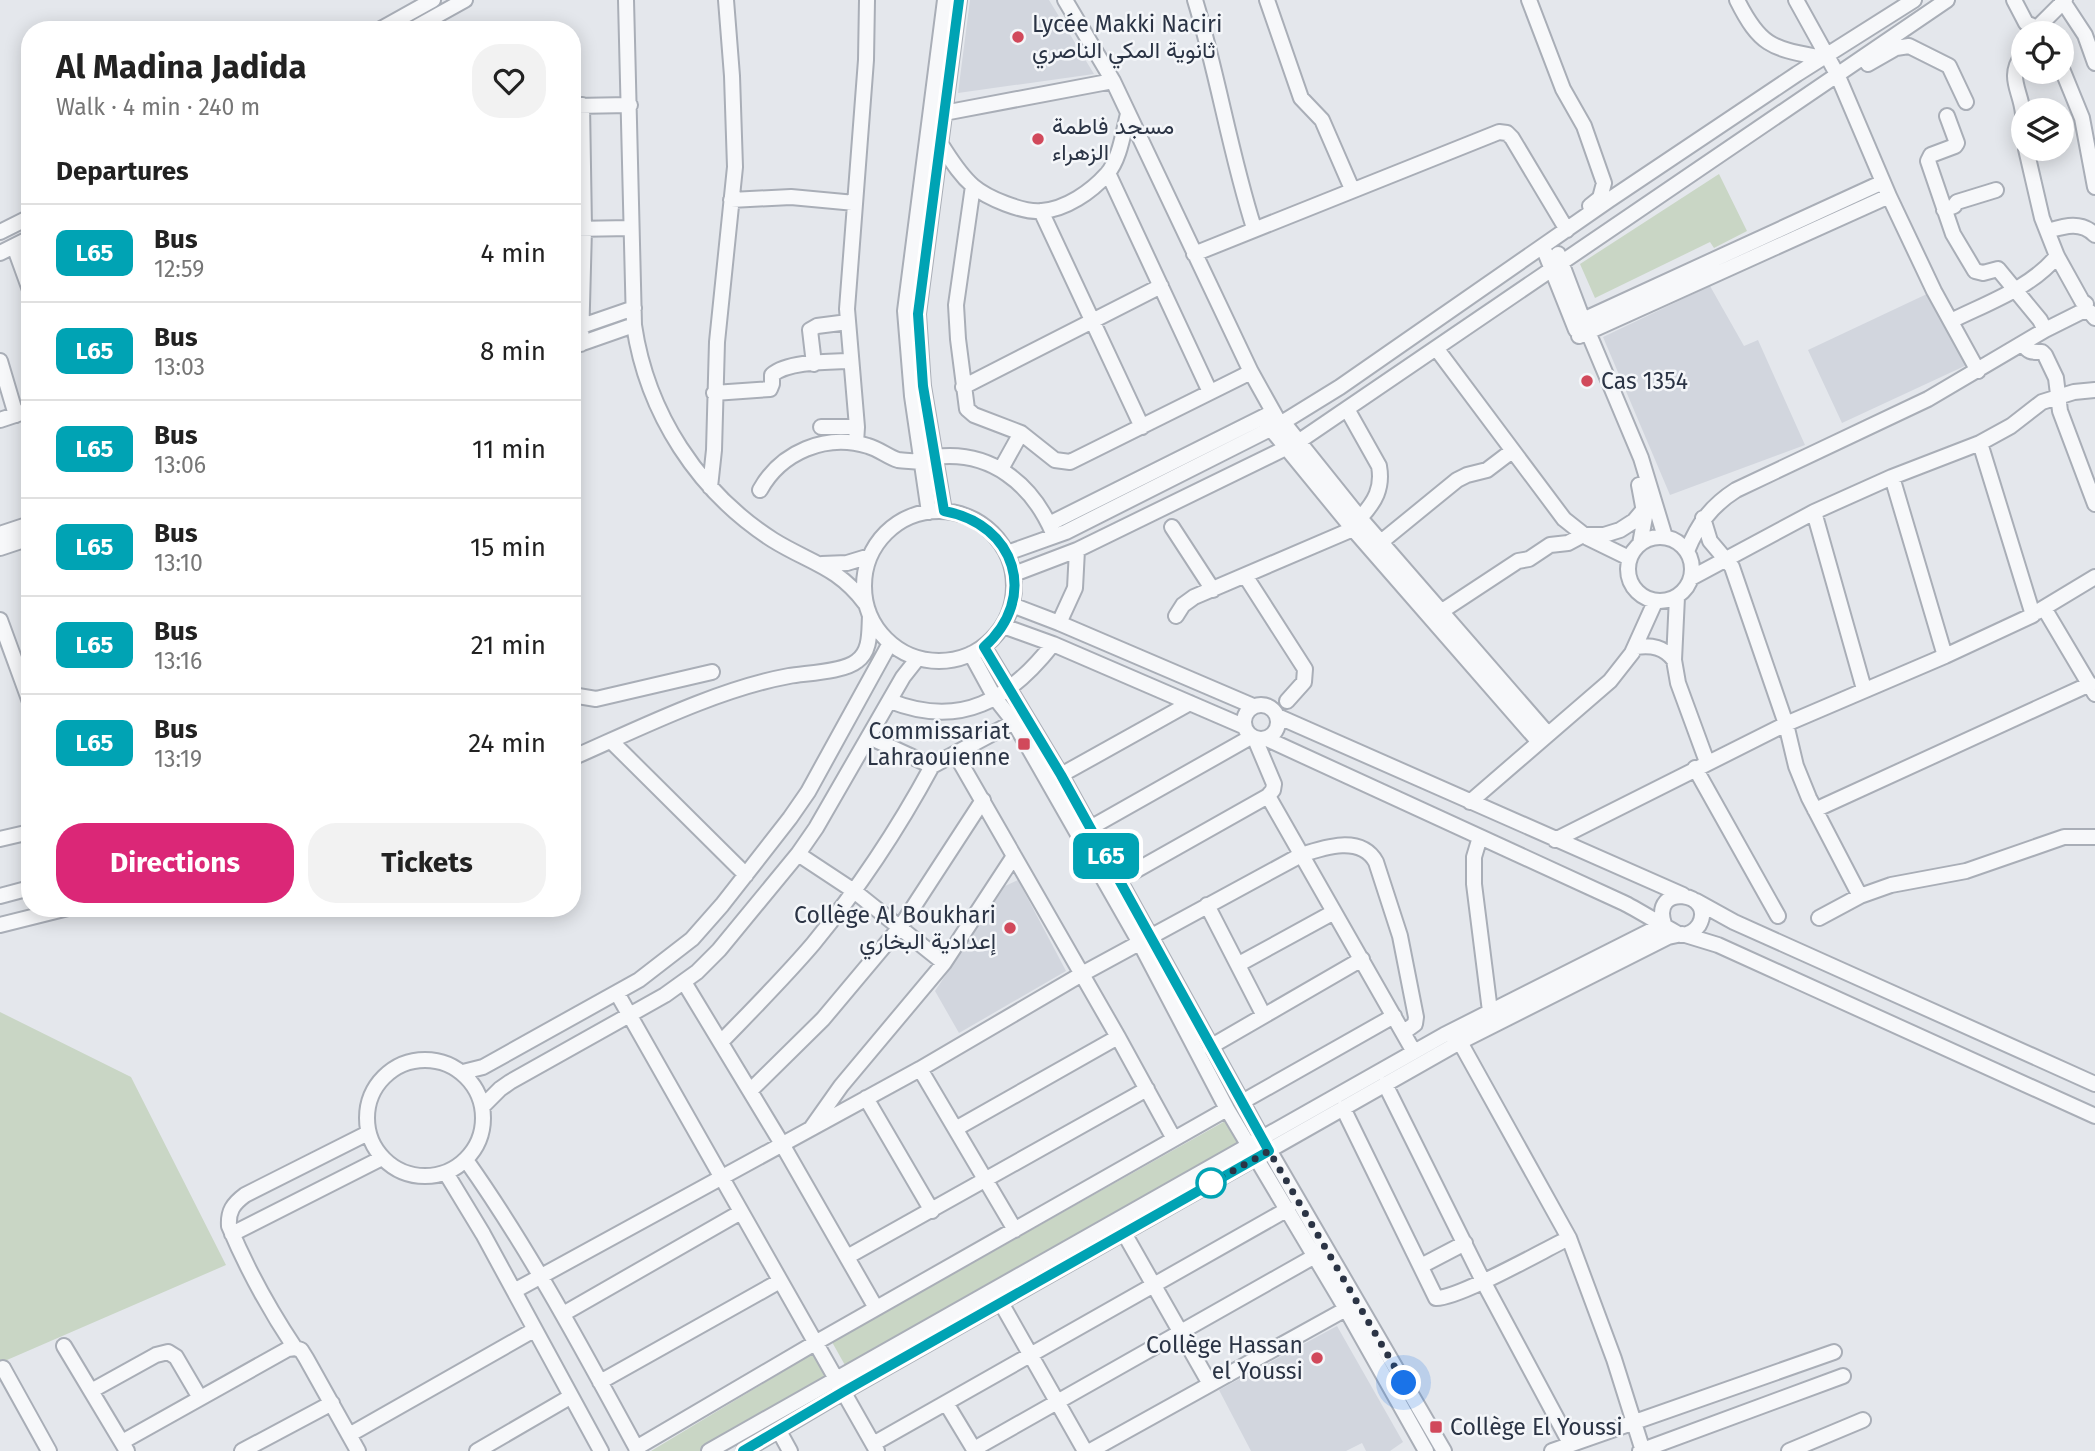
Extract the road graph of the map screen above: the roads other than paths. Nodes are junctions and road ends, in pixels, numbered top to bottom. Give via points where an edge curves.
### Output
1 (433, 0) edge
2 (465, 0) edge
3 (626, 0) edge
4 (726, 0) edge
5 (867, 0) edge
6 (945, 0) edge
7 (959, 0) edge
8 (1065, 0) edge
9 (1195, 0) edge
10 (1267, 0) edge
11 (1530, 0) edge
12 (1737, 0) edge
13 (1796, 0) edge
14 (1914, 0) edge
15 (1947, 0) edge
16 (2014, 0) edge
17 (2063, 1) edge
18 (395, 21) edge
19 (427, 21) edge
20 (2025, 21) edge
21 (2046, 21) edge
22 (1825, 57) junction
23 (2095, 63) edge
24 (1838, 77) junction
25 (1113, 80) junction
26 (2068, 84) edge
27 (1966, 102) dead end
28 (630, 105) junction
29 (581, 106) edge
30 (944, 113) junction
31 (1128, 114) junction
32 (1947, 116) dead end
33 (940, 143) junction
34 (2029, 161) edge
35 (1108, 173) junction
36 (1883, 182) junction
37 (973, 186) junction
38 (2095, 187) edge
39 (1352, 189) junction
40 (1996, 190) dead end
41 (1889, 196) junction
42 (731, 200) junction
43 (855, 203) junction
44 (1944, 210) junction
45 (1041, 211) junction
46 (21, 222) edge
47 (581, 228) edge
48 (631, 228) junction
49 (1254, 228) junction
50 (1566, 228) junction
51 (2048, 231) junction
52 (0, 232) edge
53 (2095, 234) edge
54 (21, 242) edge
55 (1548, 243) junction
56 (14, 246) junction
57 (0, 253) edge
58 (1194, 254) junction
59 (2057, 256) junction
60 (21, 265) edge
61 (1556, 265) junction
62 (1161, 286) junction
63 (2014, 288) junction
64 (2095, 292) edge
65 (634, 307) junction
66 (2088, 311) edge
67 (1092, 321) junction
68 (1951, 321) junction
69 (848, 322) junction
70 (634, 325) junction
71 (581, 327) edge
72 (1581, 328) junction
73 (2045, 330) junction
74 (581, 344) edge
75 (2023, 344) junction
76 (1436, 348) junction
77 (0, 361) edge
78 (851, 362) junction
79 (814, 364) junction
80 (1978, 371) junction
81 (1251, 372) junction
82 (963, 387) junction
83 (2095, 390) edge
84 (1210, 392) junction
85 (714, 393) junction
86 (2058, 396) junction
87 (21, 408) edge
88 (1347, 410) junction
89 (21, 413) edge
90 (0, 420) edge
91 (1277, 422) junction
92 (821, 427) dead end
93 (857, 427) junction
94 (1142, 427) junction
95 (1021, 433) junction
96 (856, 443) junction
97 (1980, 443) junction
98 (1292, 446) junction
99 (1512, 451) junction
100 (935, 457) junction
101 (920, 462) junction
102 (1001, 469) junction
103 (1892, 477) junction
104 (710, 486) junction
105 (760, 490) dead end
106 (2095, 504) edge
107 (1645, 508) junction
108 (937, 511) junction
109 (1814, 512) junction
110 (1703, 518) junction
111 (1357, 523) junction
112 (21, 527) edge
113 (1172, 527) dead end
114 (1052, 530) junction
115 (0, 534) edge
116 (1583, 535) junction
117 (1665, 537) junction
118 (21, 541) edge
119 (1381, 542) junction
120 (1640, 544) junction
121 (0, 548) edge
122 (1077, 550) junction
123 (1687, 551) junction
124 (1007, 553) junction
125 (870, 556) junction
126 (1629, 558) junction
127 (1726, 560) junction
128 (822, 564) junction
129 (1014, 574) junction
130 (1246, 577) junction
131 (2095, 577) edge
132 (1691, 578) junction
133 (1213, 590) junction
134 (1677, 597) junction
135 (1655, 602) junction
136 (1012, 605) junction
137 (868, 610) junction
138 (2039, 611) junction
139 (1437, 615) junction
140 (1176, 616) dead end
141 (0, 620) edge
142 (1059, 623) junction
143 (1003, 626) junction
144 (890, 643) junction
145 (1053, 644) junction
146 (1636, 647) junction
147 (977, 650) junction
148 (1945, 656) junction
149 (918, 658) junction
150 (1674, 660) junction
151 (712, 673) dead end
152 (21, 677) edge
153 (1864, 689) junction
154 (2092, 689) edge
155 (1002, 694) junction
156 (581, 696) edge
157 (890, 701) junction
158 (1287, 701) dead end
159 (1190, 703) junction
160 (1253, 706) junction
161 (1277, 716) junction
162 (1014, 722) junction
163 (1786, 724) junction
164 (1254, 735) junction
165 (869, 737) junction
166 (1542, 737) junction
167 (611, 741) junction
168 (581, 754) edge
169 (956, 755) junction
170 (1701, 765) junction
171 (932, 766) junction
172 (820, 770) junction
173 (1061, 775) junction
174 (843, 783) junction
175 (1268, 796) junction
176 (983, 800) junction
177 (1470, 802) junction
178 (1815, 810) junction
179 (1090, 828) junction
180 (21, 834) edge
181 (1480, 837) junction
182 (2095, 837) edge
183 (0, 839) edge
184 (1555, 840) junction
185 (798, 854) junction
186 (1301, 855) junction
187 (1014, 856) junction
188 (746, 876) junction
189 (1119, 880) junction
190 (21, 890) edge
191 (854, 891) junction
192 (0, 896) edge
193 (1860, 896) junction
194 (1689, 898) junction
195 (1207, 905) junction
196 (1334, 912) junction
197 (1778, 916) dead end
198 (32, 917) edge
199 (1819, 918) dead end
200 (0, 925) edge
201 (1664, 925) junction
202 (901, 926) junction
203 (1682, 934) junction
204 (1145, 940) junction
205 (1362, 959) junction
206 (944, 963) junction
207 (1238, 964) junction
208 (1082, 974) junction
209 (684, 982) junction
210 (617, 993) junction
211 (1263, 1014) junction
212 (1394, 1016) junction
213 (630, 1017) junction
214 (1491, 1019) junction
215 (1409, 1028) junction
216 (1118, 1037) junction
217 (1433, 1041) junction
218 (721, 1042) junction
219 (1460, 1042) junction
220 (1210, 1047) junction
221 (1415, 1052) junction
222 (920, 1069) junction
223 (463, 1072) junction
224 (1385, 1084) junction
225 (2095, 1084) edge
226 (1147, 1089) junction
227 (751, 1090) junction
228 (866, 1098) junction
229 (1241, 1102) junction
230 (483, 1106) junction
231 (1227, 1108) junction
232 (1343, 1108) junction
233 (2095, 1116) edge
234 (811, 1128) junction
235 (957, 1128) junction
236 (368, 1133) junction
237 (1174, 1139) junction
238 (782, 1144) junction
239 (1259, 1148) junction
240 (382, 1158) junction
241 (466, 1160) junction
242 (446, 1172) junction
243 (721, 1177) junction
244 (986, 1180) junction
245 (1288, 1209) junction
246 (932, 1211) junction
247 (741, 1212) junction
248 (1015, 1230) junction
249 (1124, 1233) junction
250 (232, 1234) junction
251 (1569, 1238) junction
252 (1465, 1242) junction
253 (1315, 1256) junction
254 (847, 1257) junction
255 (1420, 1266) junction
256 (540, 1277) junction
257 (780, 1281) junction
258 (1483, 1281) junction
259 (1155, 1287) junction
260 (514, 1291) junction
261 (997, 1296) junction
262 (876, 1308) junction
263 (1346, 1309) junction
264 (563, 1314) junction
265 (534, 1330) junction
266 (1180, 1332) junction
267 (816, 1343) junction
268 (64, 1346) dead end
269 (295, 1348) junction
270 (1834, 1352) dead end
271 (1030, 1355) junction
272 (0, 1370) edge
273 (1843, 1376) dead end
274 (600, 1382) junction
275 (1210, 1384) junction
276 (840, 1385) junction
277 (91, 1391) junction
278 (570, 1397) junction
279 (200, 1398) junction
280 (332, 1403) junction
281 (946, 1403) junction
282 (1058, 1403) junction
283 (1863, 1420) dead end
284 (1634, 1423) junction
285 (779, 1431) junction
286 (349, 1435) junction
287 (1571, 1445) junction
288 (1818, 1445) edge
289 (125, 1446) edge
290 (875, 1448) edge
291 (637, 1449) edge
292 (975, 1450) edge
293 (49, 1451) edge
294 (242, 1451) edge
295 (358, 1451) edge
296 (477, 1451) edge
297 (601, 1451) edge
298 (709, 1451) edge
299 (744, 1451) edge
300 (790, 1451) edge
301 (1088, 1451) edge
302 (1426, 1451) edge
303 (1444, 1451) edge
304 (1552, 1451) edge
305 (1642, 1451) edge
306 (1789, 1451) edge

1 - 18 street
2 - 19 street
3 - 28 street
4 - 42 street via 735,167
5 - 43 street
6 - 101 street via 905,311
7 - 30 street
8 - 25 street
9 - 49 street
10 - 39 street via 1301,98 1322,120
11 - 50 street via 1604,183 1600,198
12 - 22 street via 1767,43
13 - 22 street
14 - 22 street
15 - 24 street
16 - 20 street
17 - 21 street
17 - 23 street via 2085,35
22 - 24 street
22 - 50 street
24 - 27 street via 1909,46 1947,64
24 - 36 street
24 - 61 street
25 - 30 street
25 - 31 street
26 - 38 street via 2082,118
28 - 29 street
28 - 48 street
30 - 33 street
31 - 35 street
31 - 58 street
32 - 44 street via 1957,143 1931,155 1928,161
33 - 37 street
33 - 100 street via 918,314 923,386
34 - 51 street
35 - 45 street via 1065,205
35 - 62 street
36 - 41 street
36 - 72 street
37 - 45 street via 998,201
37 - 82 street via 956,305
39 - 49 street
39 - 50 street via 1494,132 1507,133
40 - 44 street
41 - 68 street
41 - 72 street
42 - 43 street via 791,197
42 - 85 street
43 - 69 street
44 - 63 street via 1975,271 1998,269
45 - 67 street
46 - 52 street
47 - 48 street
48 - 65 street
49 - 58 street
50 - 55 street
51 - 53 street via 2077,224
51 - 59 street
54 - 56 street
55 - 61 street
55 - 91 street via 1340,387
56 - 57 street
56 - 60 street
58 - 81 street
59 - 63 street via 2044,271
59 - 66 street
61 - 72 street
61 - 76 street
62 - 67 street
62 - 84 street
63 - 68 street
63 - 73 street
64 - 66 street via 2088,297
65 - 70 street
65 - 71 street
66 - 73 street
67 - 82 street
67 - 94 street
68 - 80 street
69 - 78 street
69 - 79 street via 810,330
70 - 74 street
70 - 104 street via 658,407 676,441
72 - 107 street via 1630,455
72 - 117 street via 1641,458
73 - 75 street
75 - 80 street
75 - 86 street via 2027,351 2045,355 2056,378
76 - 88 street
76 - 99 street
77 - 87 street
78 - 79 street
78 - 93 street
79 - 85 street via 774,372 770,389
80 - 110 street via 1736,490
81 - 84 street
81 - 91 street
82 - 95 street via 969,412
83 - 86 street
84 - 94 street
85 - 104 street
86 - 97 street
86 - 106 street
88 - 98 street
88 - 111 street via 1381,473 1378,494
89 - 90 street
91 - 98 street
91 - 114 street
92 - 93 street
93 - 96 street
94 - 95 street via 1065,463
95 - 102 street
96 - 101 street via 897,460
96 - 105 street via 818,444 799,451 769,474
97 - 103 street
97 - 138 street
98 - 111 street
98 - 122 street
99 - 116 street via 1557,512
99 - 119 street via 1487,470 1457,480
100 - 102 street via 965,456
100 - 108 street
101 - 108 street
102 - 114 street via 1030,494
103 - 109 street
103 - 148 street
104 - 128 street via 758,530
107 - 116 street via 1620,530
107 - 120 street
108 - 124 street via 974,519
108 - 125 street via 916,514 892,527
109 - 127 street
109 - 153 street
110 - 123 street
110 - 127 street via 1710,541
111 - 119 street
111 - 130 street
111 - 139 street
112 - 115 street
113 - 133 street
114 - 124 street
116 - 126 street
116 - 139 street via 1518,561
117 - 120 street
117 - 123 street
118 - 121 street
119 - 139 street
120 - 126 street
122 - 129 street
122 - 142 street via 1075,588
123 - 132 street
124 - 129 street
125 - 128 street
125 - 137 street via 864,579
126 - 135 street via 1627,569 1635,591
127 - 132 street
127 - 163 street
128 - 137 street via 845,581
129 - 136 street
130 - 133 street
130 - 158 street via 1305,670 1304,682
131 - 138 street
132 - 134 street
133 - 140 street via 1188,601
134 - 135 street
134 - 150 street
135 - 146 street
136 - 142 street
136 - 143 street
137 - 144 street
137 - 167 street via 865,652 853,664 760,683
138 - 148 street
138 - 154 street
139 - 166 street
141 - 152 street
142 - 160 street
143 - 145 street
143 - 147 street
144 - 149 street
144 - 172 street
145 - 155 street via 1031,671
145 - 159 street
146 - 150 street via 1651,645
146 - 166 street via 1610,681
147 - 149 street via 957,659
147 - 155 street
148 - 153 street
149 - 157 street
150 - 170 street
151 - 156 street via 596,699
153 - 163 street
154 - 178 street
155 - 157 street via 954,711 911,710
155 - 162 street
155 - 173 street
157 - 165 street
159 - 164 street
159 - 173 street
160 - 161 street via 1267,706
160 - 164 street via 1247,711
161 - 164 street via 1277,729
161 - 177 street
162 - 169 street
162 - 204 street
163 - 170 street
163 - 178 street via 1796,766
164 - 175 street via 1274,783
164 - 179 street
164 - 181 street
165 - 171 street
165 - 174 street
166 - 177 street
167 - 168 street
167 - 188 street
169 - 171 street
169 - 176 street
170 - 184 street
170 - 197 street
171 - 191 street via 908,812
172 - 174 street
172 - 188 street
173 - 179 street
174 - 185 street
175 - 186 street
175 - 189 street
176 - 187 street
176 - 202 street
177 - 184 street
178 - 193 street
179 - 189 street
180 - 183 street
181 - 201 street
181 - 214 street via 1474,884
182 - 193 street via 2064,836 1966,871 1891,885
184 - 194 street
185 - 191 street
185 - 209 street via 731,937
186 - 195 street
186 - 196 street
186 - 215 street via 1342,846 1371,853 1400,936 1416,1017
187 - 206 street
187 - 208 street
188 - 210 street via 692,939
189 - 204 street
190 - 192 street
191 - 202 street
191 - 218 street
193 - 199 street
194 - 201 street via 1674,897 1664,905
194 - 203 street via 1701,909 1700,921 1693,931
194 - 225 street
195 - 204 street
195 - 207 street
196 - 205 street
196 - 207 street
198 - 200 street
201 - 203 street
201 - 214 street
202 - 206 street
202 - 227 street via 823,1019
203 - 214 street
203 - 233 street via 1718,945
204 - 208 street
204 - 220 street
204 - 231 street
205 - 211 street
205 - 212 street
206 - 234 street
207 - 211 street
208 - 216 street
208 - 222 street
209 - 213 street
209 - 218 street
210 - 213 street
210 - 223 street via 483,1067
211 - 220 street
212 - 215 street
212 - 229 street
213 - 230 street via 510,1082
213 - 243 street
214 - 217 street
214 - 219 street
215 - 217 street
215 - 221 street
216 - 226 street
216 - 235 street
217 - 221 street
218 - 227 street
219 - 224 street
219 - 251 street
220 - 229 street
221 - 239 street
222 - 228 street
222 - 235 street
223 - 230 street
223 - 236 street via 438,1060 418,1059 399,1065 383,1076 371,1093
224 - 232 street
224 - 252 street
226 - 237 street
226 - 244 street
227 - 238 street
228 - 234 street
228 - 246 street
229 - 239 street
230 - 241 street via 481,1135
231 - 237 street
231 - 239 street
232 - 239 street
232 - 255 street
234 - 238 street
235 - 244 street
236 - 240 street
236 - 250 street via 239,1199 230,1211
237 - 248 street
238 - 243 street
238 - 254 street
239 - 245 street
239 - 249 street
239 - 261 street
239 - 303 street
240 - 242 street via 412,1175
240 - 250 street
241 - 242 street
241 - 256 street
242 - 260 street
243 - 247 street
243 - 256 street
244 - 246 street
244 - 248 street
245 - 253 street
245 - 259 street
246 - 254 street
247 - 257 street
247 - 264 street
248 - 262 street
249 - 259 street
249 - 261 street
250 - 269 street
251 - 258 street
251 - 284 street
252 - 255 street
252 - 258 street
253 - 263 street
253 - 266 street
254 - 262 street
255 - 258 street via 1436,1298
256 - 260 street
256 - 264 street
257 - 267 street
257 - 274 street
258 - 287 street
259 - 266 street
259 - 271 street
260 - 265 street
261 - 271 street
261 - 276 street
262 - 267 street
263 - 275 street
263 - 302 street
264 - 274 street
265 - 278 street
265 - 286 street
266 - 275 street
266 - 282 street
267 - 276 street
267 - 291 street
268 - 277 street
269 - 279 street
269 - 280 street via 301,1350
270 - 284 street
271 - 281 street
271 - 282 street
272 - 293 street via 4,1368
273 - 305 street
274 - 291 street
275 - 301 street
276 - 285 street
276 - 290 street
276 - 298 street
277 - 279 street via 169,1352
277 - 289 street
278 - 296 street
278 - 297 street
279 - 289 street
280 - 286 street
280 - 294 street
281 - 290 street
281 - 292 street
282 - 292 street
282 - 301 street
283 - 288 street
284 - 287 street
284 - 305 street
285 - 299 street
285 - 300 street
286 - 295 street
287 - 304 street
288 - 306 street

